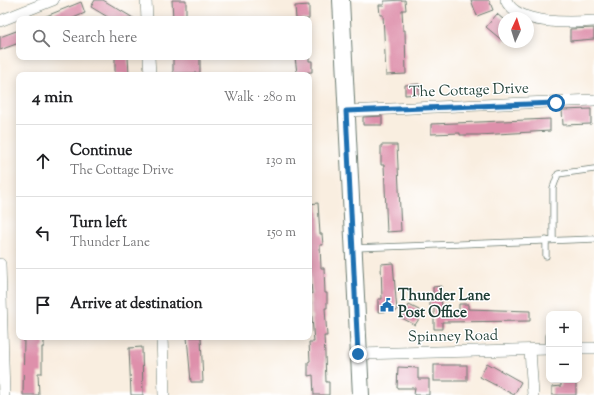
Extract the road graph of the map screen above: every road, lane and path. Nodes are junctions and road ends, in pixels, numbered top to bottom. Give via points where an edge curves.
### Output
1 (53, 0) edge
2 (146, 0) edge
3 (341, 0) edge
4 (506, 0) edge
5 (147, 16) edge
6 (0, 21) edge
7 (594, 21) edge
8 (149, 60) edge
9 (150, 72) edge
10 (594, 100) edge
11 (346, 111) junction
12 (594, 169) edge
13 (594, 239) edge
14 (546, 240) junction
15 (553, 240) junction
16 (353, 248) junction
17 (546, 256) dead end
18 (0, 264) edge
19 (162, 340) edge
20 (582, 348) edge
21 (594, 348) edge
22 (546, 349) edge
23 (530, 350) junction
24 (358, 354) junction
25 (4, 395) edge
26 (164, 395) edge
27 (360, 395) edge
28 (533, 395) edge

1 - 6 street
2 - 5 street
3 - 11 street
4 - 7 street via 508,6 524,17 574,23
8 - 9 street
10 - 11 street, The Cottage Drive
11 - 16 street
12 - 15 lane via 558,174 552,188
13 - 15 lane
14 - 15 lane
14 - 16 lane
14 - 17 lane
16 - 24 street
18 - 25 street
19 - 26 street
20 - 21 street
22 - 23 street, Spinney Road
23 - 24 street, Spinney Road
23 - 28 street
24 - 27 street

